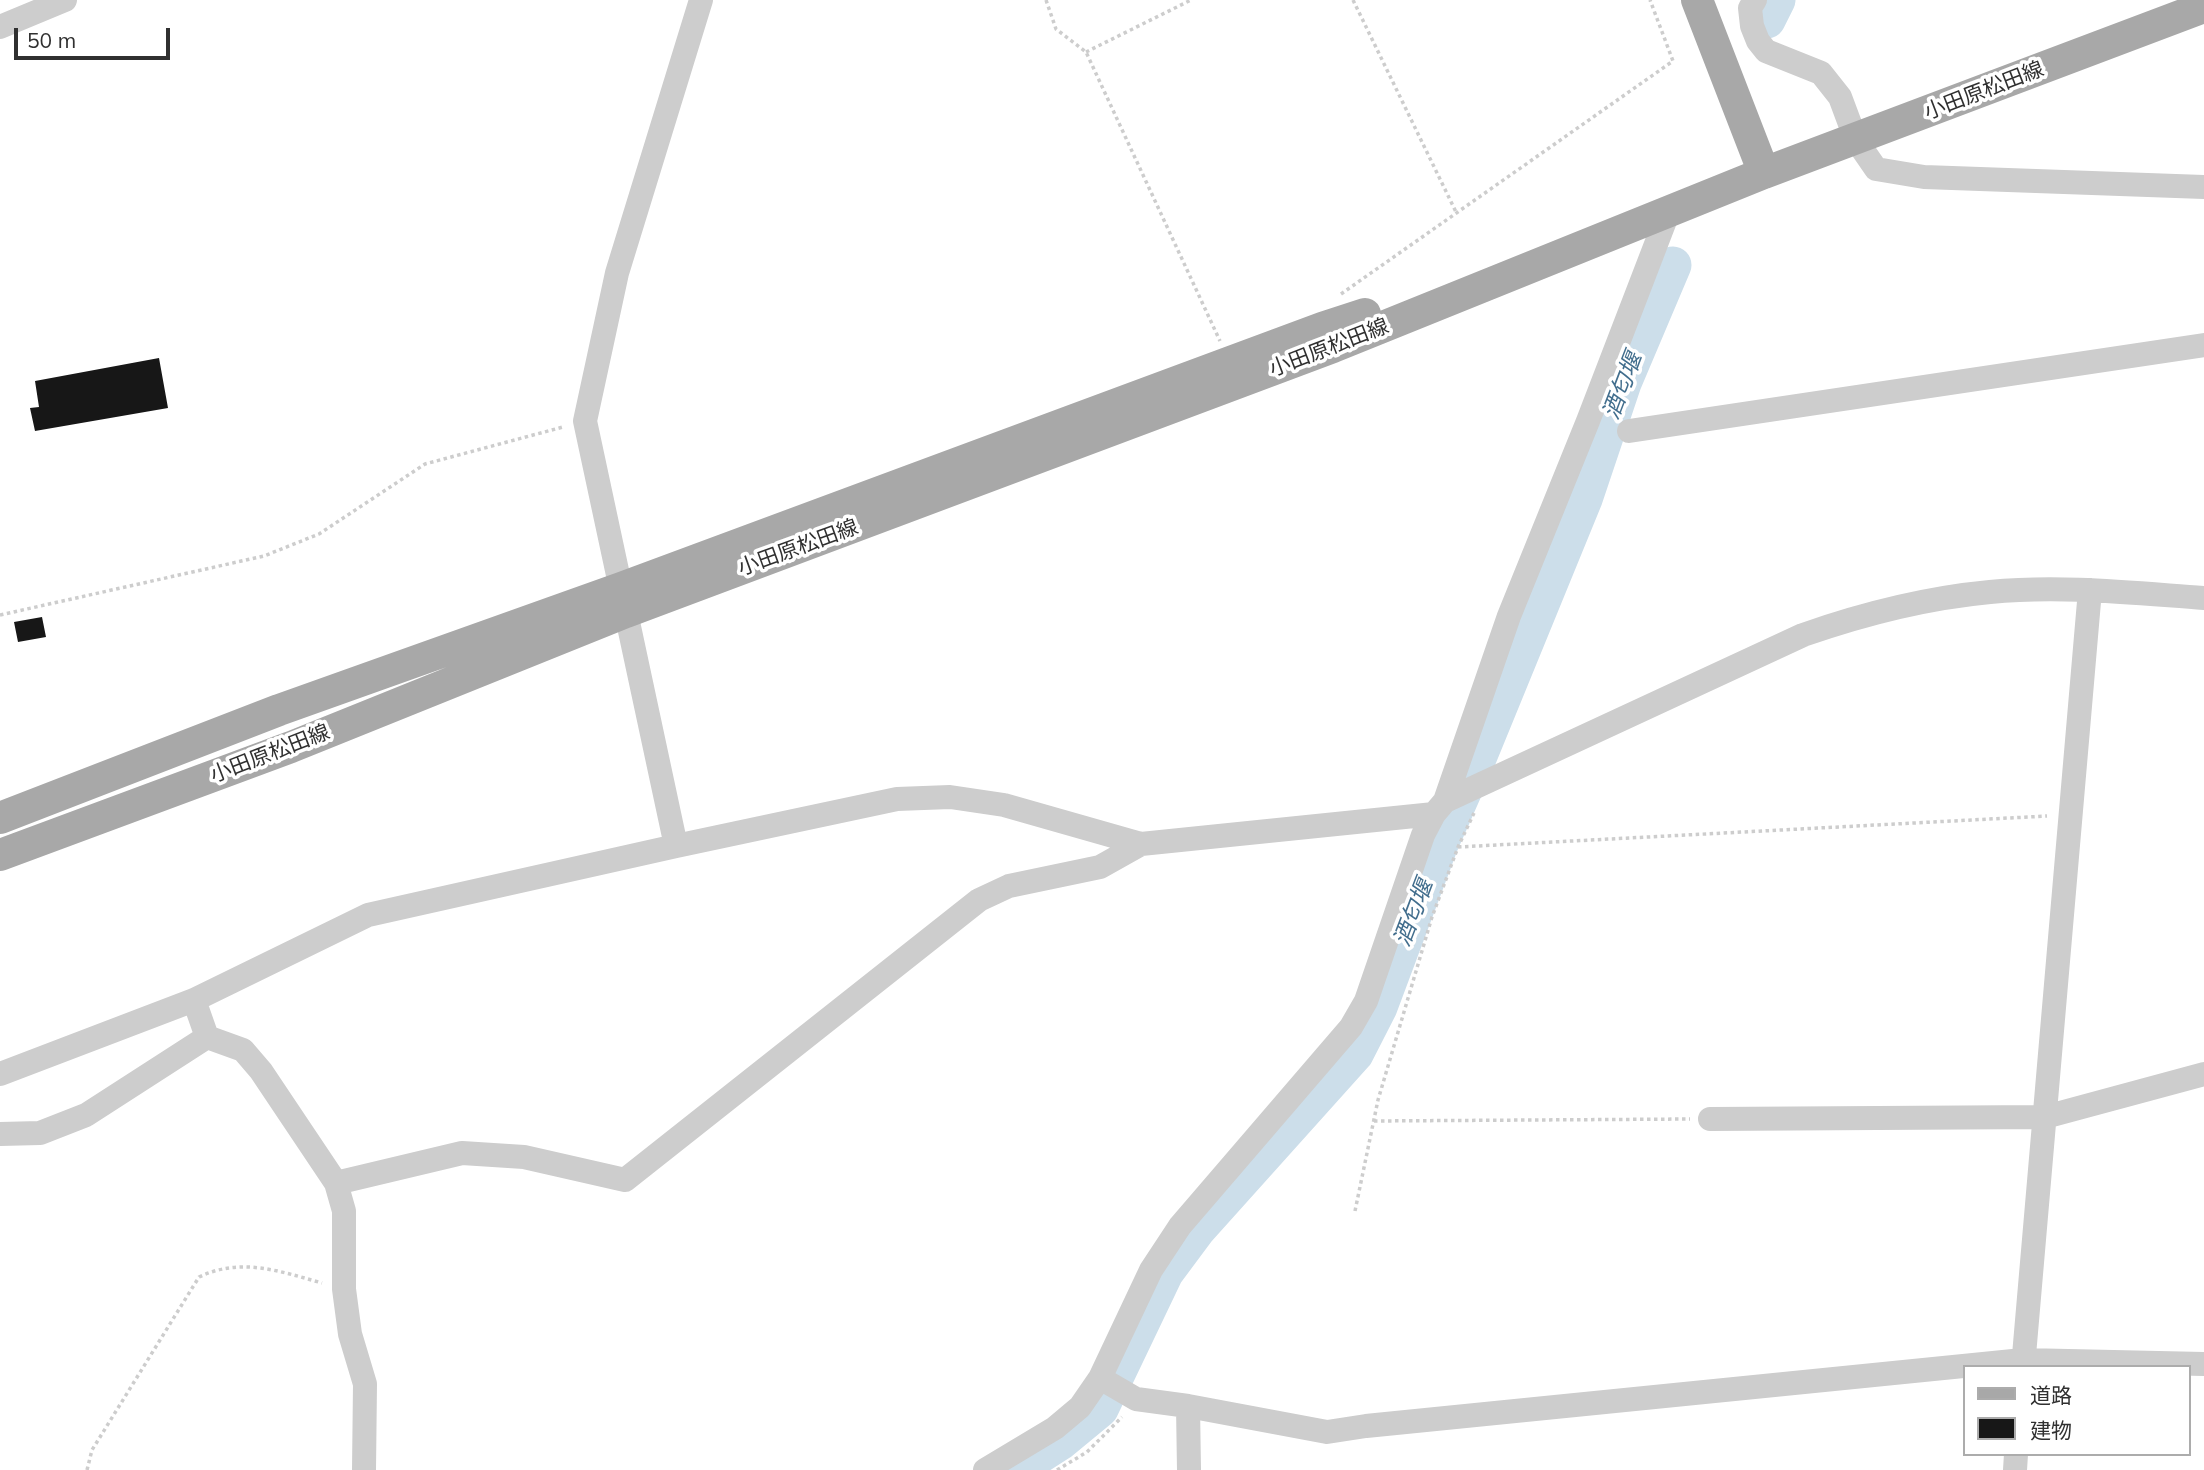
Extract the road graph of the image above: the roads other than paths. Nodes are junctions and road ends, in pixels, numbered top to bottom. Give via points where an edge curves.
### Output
1 (65, 0) edge
2 (701, 0) edge
3 (1697, 0) edge
4 (1755, 0) edge
5 (2204, 7) edge
6 (0, 27) edge
7 (1856, 139) junction
8 (1764, 173) junction
9 (2204, 187) edge
10 (1668, 213) junction
11 (1597, 242) junction
12 (2204, 345) edge
13 (1629, 431) dead end
14 (2090, 590) junction
15 (2204, 598) edge
16 (623, 600) junction
17 (1440, 808) junction
18 (0, 818) edge
19 (1141, 844) junction
20 (676, 846) junction
21 (0, 855) edge
22 (194, 1000) junction
23 (207, 1037) junction
24 (0, 1074) edge
25 (2204, 1074) edge
26 (2045, 1118) junction
27 (1710, 1119) road end
28 (0, 1134) edge
29 (336, 1183) junction
30 (2023, 1363) edge
31 (2204, 1364) edge
32 (2002, 1365) edge
33 (1962, 1369) edge
34 (1100, 1378) junction
35 (1188, 1406) junction
36 (364, 1470) edge
37 (985, 1470) edge
38 (1189, 1470) edge

1 - 6 street
2 - 16 street via 617,274 585,421
3 - 8 main road
4 - 7 street via 1750,8 1758,41 1766,51 1821,74 1840,97
5 - 7 main road, 小田原松田線
7 - 8 main road, 小田原松田線
7 - 9 street via 1876,169 1924,177
8 - 10 main road, 小田原松田線
10 - 11 main road, 小田原松田線
10 - 17 street via 1509,616
11 - 16 main road, 小田原松田線 via 1333,347
11 - 16 main road, 小田原松田線 via 1346,320 1230,362
12 - 13 street
14 - 15 street
14 - 17 street via 1990,592 1856,617 1803,635
14 - 26 street
16 - 18 main road, 小田原松田線 via 279,710
16 - 20 street
16 - 21 main road, 小田原松田線 via 291,747
17 - 19 street
17 - 34 street via 1423,835 1366,1001 1351,1027 1180,1226 1151,1270
19 - 20 street via 1004,805 950,797 897,799
19 - 29 street via 1100,867 1009,886 979,900 625,1180 524,1157 462,1153
20 - 22 street via 368,915
22 - 23 street
22 - 24 street
23 - 28 street via 86,1115 40,1133
23 - 29 street via 243,1050
25 - 26 street
26 - 27 street
26 - 30 street
29 - 36 street via 344,1211 344,1289 350,1334 365,1384
30 - 31 street
30 - 32 street
33 - 35 street via 1327,1432
34 - 35 street via 1136,1399
34 - 37 street via 1080,1407 1055,1427
35 - 38 street

